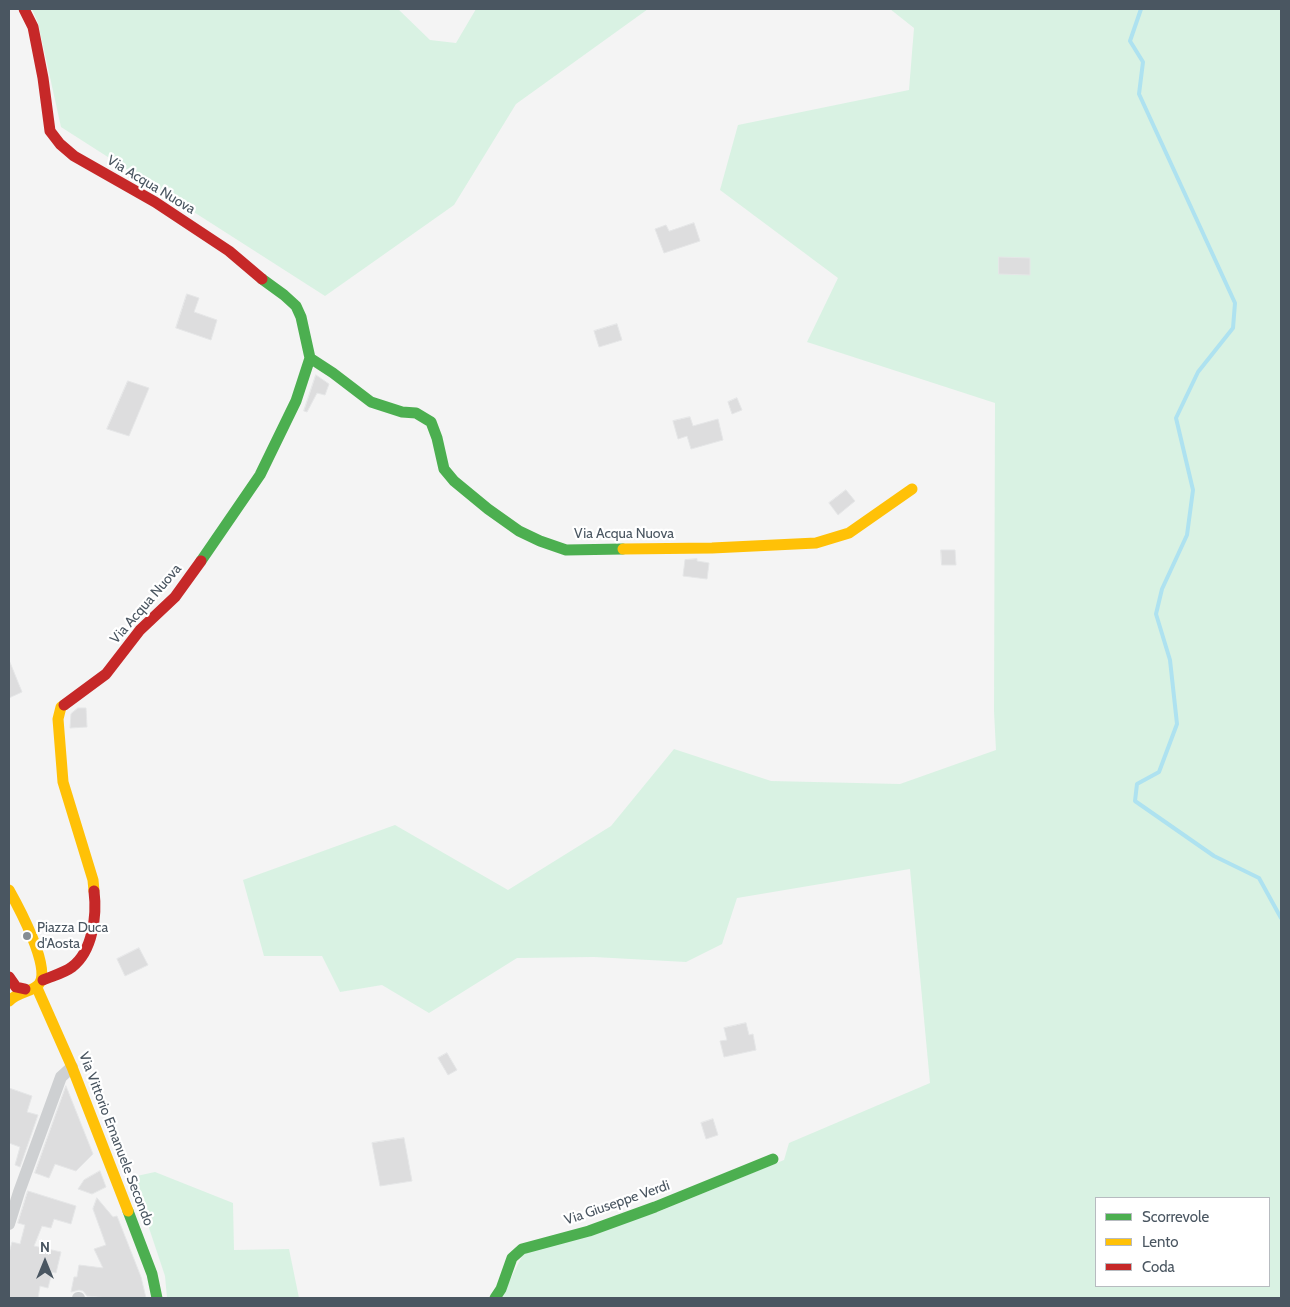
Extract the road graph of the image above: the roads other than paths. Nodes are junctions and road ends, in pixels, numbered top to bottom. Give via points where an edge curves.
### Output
1 (24, 9) edge
2 (310, 358) junction
3 (912, 489) dead end
4 (10, 893) edge
5 (14, 911) edge
6 (9, 977) edge
7 (39, 987) junction
8 (25, 989) junction
9 (9, 1001) edge
10 (72, 1067) junction
11 (773, 1159) dead end
12 (9, 1224) edge
13 (157, 1298) edge
14 (495, 1298) edge

1 - 2 street, Via Acqua Nuova via 38,48 50,131 60,144 74,156 154,202 229,251 296,306
2 - 3 street, Via Acqua Nuova via 371,402 416,414 431,422 444,469 454,480 519,531 566,550 816,543 849,533
2 - 7 street, Via Acqua Nuova via 296,401 260,475 210,550 175,597 140,630 106,674 61,707 58,719 63,782 93,880 96,906 92,932 82,957 71,968
4 - 5 street, Via Vittorio Emanuele Secondo
5 - 7 street, Via Vittorio Emanuele Secondo via 26,922 43,969
6 - 8 street via 16,987
7 - 8 street
7 - 10 street, Via Vittorio Emanuele Secondo
8 - 9 street
10 - 12 street via 61,1077
10 - 13 street, Via Vittorio Emanuele Secondo via 152,1274
11 - 14 street, Via Giuseppe Verdi via 589,1231 522,1249 512,1258

